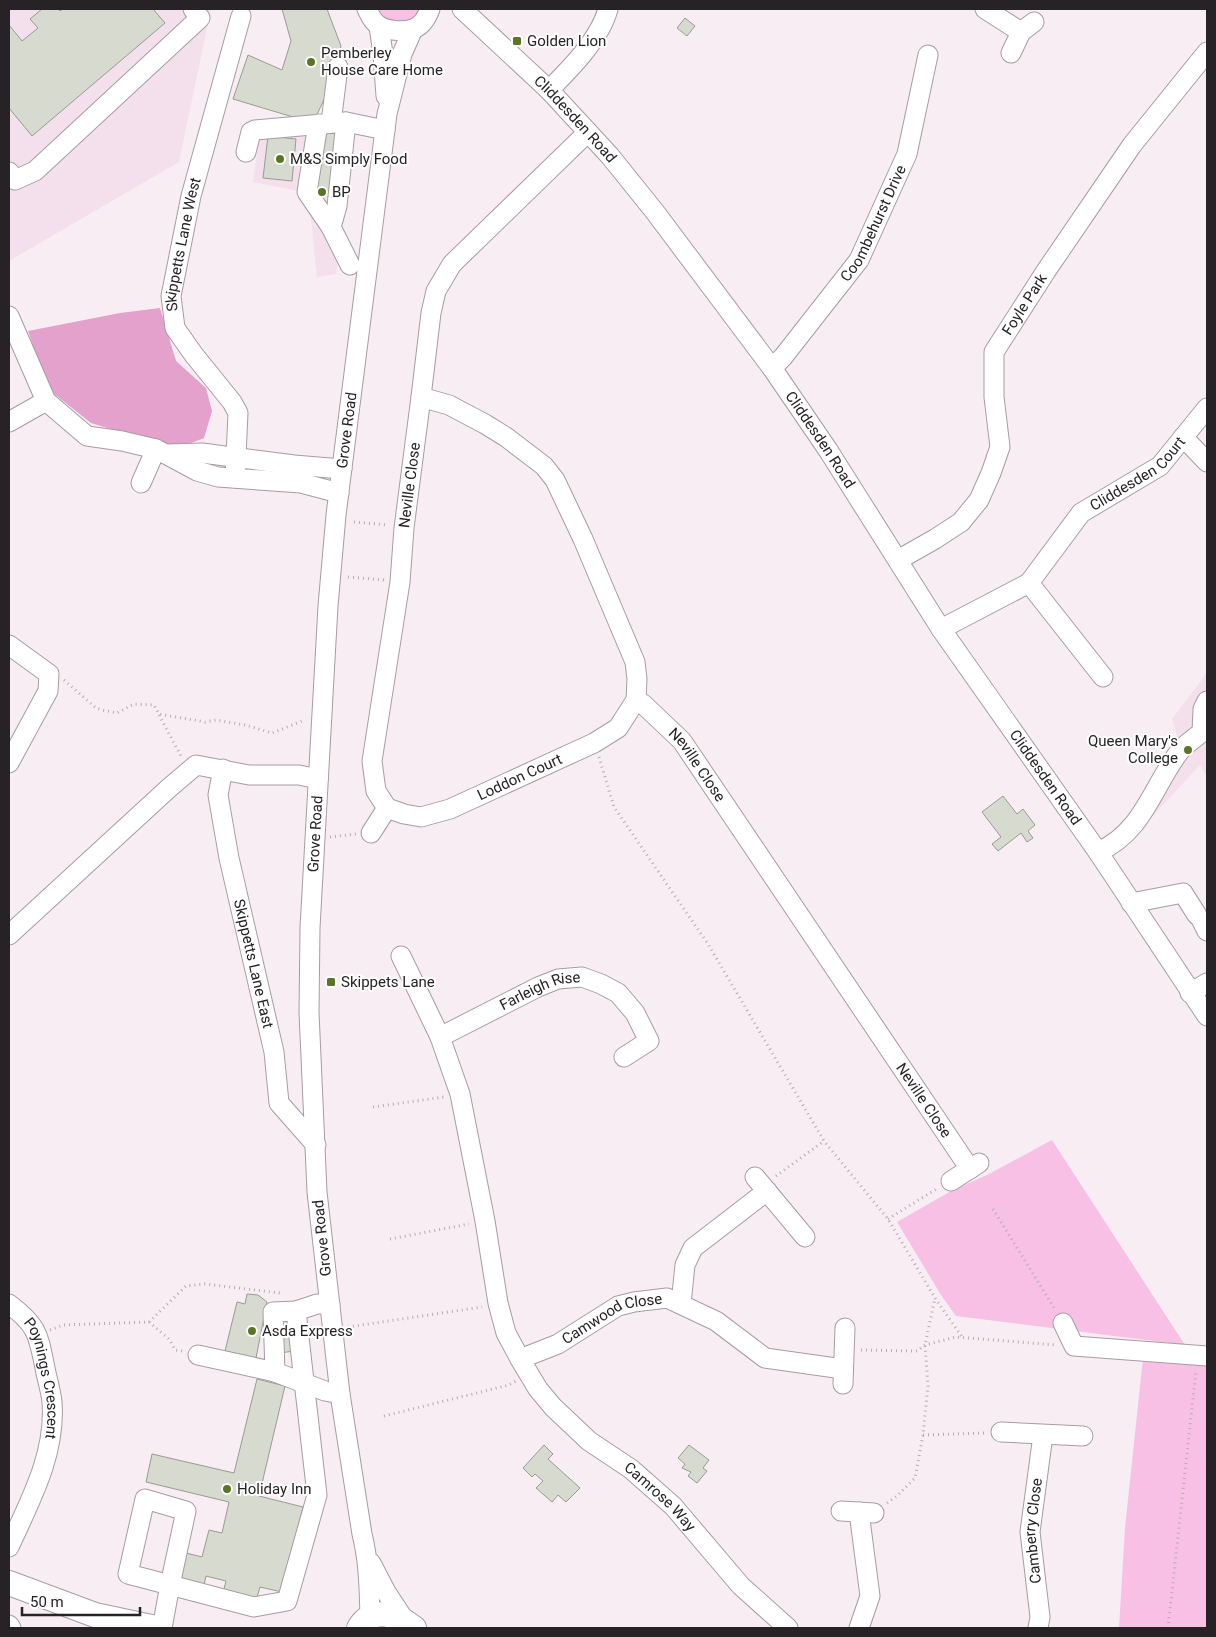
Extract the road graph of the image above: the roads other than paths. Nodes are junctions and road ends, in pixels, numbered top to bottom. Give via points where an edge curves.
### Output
1 (193, 9) edge
2 (367, 9) edge
3 (430, 9) edge
4 (608, 9) edge
5 (985, 9) edge
6 (460, 10) edge
7 (241, 16) dead end
8 (379, 26) junction
9 (413, 29) junction
10 (1207, 52) edge
11 (1011, 53) dead end
12 (928, 55) dead end
13 (338, 67) dead end
14 (549, 90) junction
15 (386, 122) junction
16 (331, 123) junction
17 (588, 132) junction
18 (246, 152) dead end
19 (9, 172) edge
20 (331, 227) junction
21 (350, 266) dead end
22 (9, 316) edge
23 (772, 368) junction
24 (421, 397) junction
25 (46, 401) junction
26 (1207, 408) edge
27 (9, 422) edge
28 (1183, 437) junction
29 (161, 451) junction
30 (237, 458) junction
31 (1207, 462) edge
32 (342, 469) junction
33 (236, 478) junction
34 (141, 483) dead end
35 (339, 493) junction
36 (898, 560) junction
37 (1029, 583) junction
38 (941, 629) junction
39 (9, 645) edge
40 (1103, 676) dead end
41 (636, 700) junction
42 (1207, 702) edge
43 (1205, 733) edge
44 (9, 763) edge
45 (223, 769) junction
46 (318, 779) junction
47 (387, 808) junction
48 (371, 833) road end
49 (1098, 852) junction
50 (1131, 903) junction
51 (1202, 922) edge
52 (9, 935) edge
53 (400, 956) dead end
54 (1207, 983) edge
55 (1190, 993) junction
56 (1207, 1016) edge
57 (440, 1038) junction
58 (624, 1056) dead end
59 (316, 1145) junction
60 (951, 1181) road end
61 (805, 1237) dead end
62 (9, 1304) edge
63 (330, 1304) junction
64 (681, 1304) junction
65 (290, 1305) junction
66 (1063, 1323) road end
67 (844, 1328) dead end
68 (198, 1355) road end
69 (1198, 1356) edge
70 (524, 1366) junction
71 (290, 1378) junction
72 (340, 1394) junction
73 (1001, 1432) road end
74 (1043, 1435) junction
75 (1083, 1436) dead end
76 (858, 1512) road end
77 (9, 1547) edge
78 (367, 1552) junction
79 (170, 1585) junction
80 (11, 1589) edge
81 (364, 1622) edge
82 (9, 1625) edge
83 (410, 1625) edge
84 (11, 1628) edge
85 (156, 1628) edge
86 (162, 1628) edge
87 (788, 1628) edge
88 (859, 1628) edge
89 (1038, 1628) edge

1 - 19 street via 200,18 35,171 15,180
2 - 8 street
3 - 9 street, Grove Road via 422,24
4 - 14 street via 597,34
5 - 11 street via 1028,27
6 - 14 street, Cliddesden Road
7 - 30 street, Skippetts Lane West via 191,196 170,296 174,328 238,413
8 - 9 street via 393,30
8 - 15 street, Grove Road
9 - 15 street, Grove Road via 402,54
10 - 36 street, Foyle Park via 1132,145 994,352 994,397 1000,447 979,500 961,522
12 - 23 street, Coombehurst Drive via 907,154 859,260
13 - 16 street
14 - 17 street, Cliddesden Road
15 - 16 street
15 - 32 street, Grove Road
16 - 18 street via 255,130 251,132
16 - 20 street via 338,206
16 - 20 street via 307,192
17 - 23 street, Cliddesden Road via 655,212
17 - 24 street, Neville Close via 452,264 434,298
20 - 21 street
22 - 25 street
23 - 36 street, Cliddesden Road
24 - 41 street via 449,404 506,437 544,466 555,480 635,662
24 - 47 street, Neville Close via 400,582 372,761 376,790
25 - 27 street
25 - 29 street via 87,436 122,440
26 - 28 street, Cliddesden Court
28 - 31 street
28 - 37 street, Cliddesden Court via 1160,466 1081,513
29 - 30 street
29 - 33 street via 197,472
29 - 34 street
30 - 32 street
30 - 33 street, Skippetts Lane West
32 - 35 street, Grove Road
33 - 35 street via 302,483
35 - 46 street, Grove Road via 328,606
36 - 38 street, Cliddesden Road
37 - 38 street, Cliddesden Court
37 - 40 street
38 - 49 street, Cliddesden Road
39 - 44 street via 49,674 48,691
41 - 47 street, Loddon Court via 618,728 594,743 450,809 422,816
41 - 60 street, Neville Close via 682,741 975,1166
42 - 43 street via 1203,709
43 - 49 street via 1180,751 1144,812 1113,845
45 - 46 street via 249,775
45 - 52 street via 196,765 189,770
45 - 59 street, Skippetts Lane East via 218,795 228,858 274,1052 279,1103
46 - 59 street, Grove Road via 310,921 309,1012
47 - 48 street
49 - 50 street, Cliddesden Road
50 - 51 street via 1183,893
50 - 55 street, Cliddesden Road
53 - 57 street, Camrose Way
54 - 55 street
55 - 56 street, Cliddesden Road
57 - 58 street, Farleigh Rise via 558,979 582,978 618,993 635,1013 649,1041
57 - 70 street, Camrose Way via 460,1094 498,1303 506,1332
59 - 63 street, Grove Road via 317,1192
61 - 64 street via 761,1185 693,1248 685,1265
62 - 77 street, Poynings Crescent via 26,1317 38,1334 52,1400 49,1445 41,1475
63 - 65 street
63 - 72 street, Grove Road
64 - 67 street, Camwood Close via 716,1321 764,1358 843,1376
64 - 70 street, Camwood Close via 667,1298 618,1306
65 - 71 street
65 - 71 street via 273,1312
66 - 69 street via 1074,1346
68 - 71 street
70 - 87 street, Camrose Way via 553,1407 589,1441 631,1470 673,1506 741,1586
71 - 72 street
71 - 79 street via 317,1495 287,1601 254,1607
72 - 78 street, Grove Road
73 - 74 street
74 - 75 street
74 - 89 street, Camberry Close via 1030,1532 1040,1617
76 - 88 street via 870,1596
78 - 81 street, Grove Road via 370,1580
78 - 83 street, Grove Road via 386,1592
79 - 79 street via 128,1574 145,1500 186,1511
79 - 86 street
80 - 85 main road via 95,1615
81 - 83 main road via 391,1616
82 - 84 street

